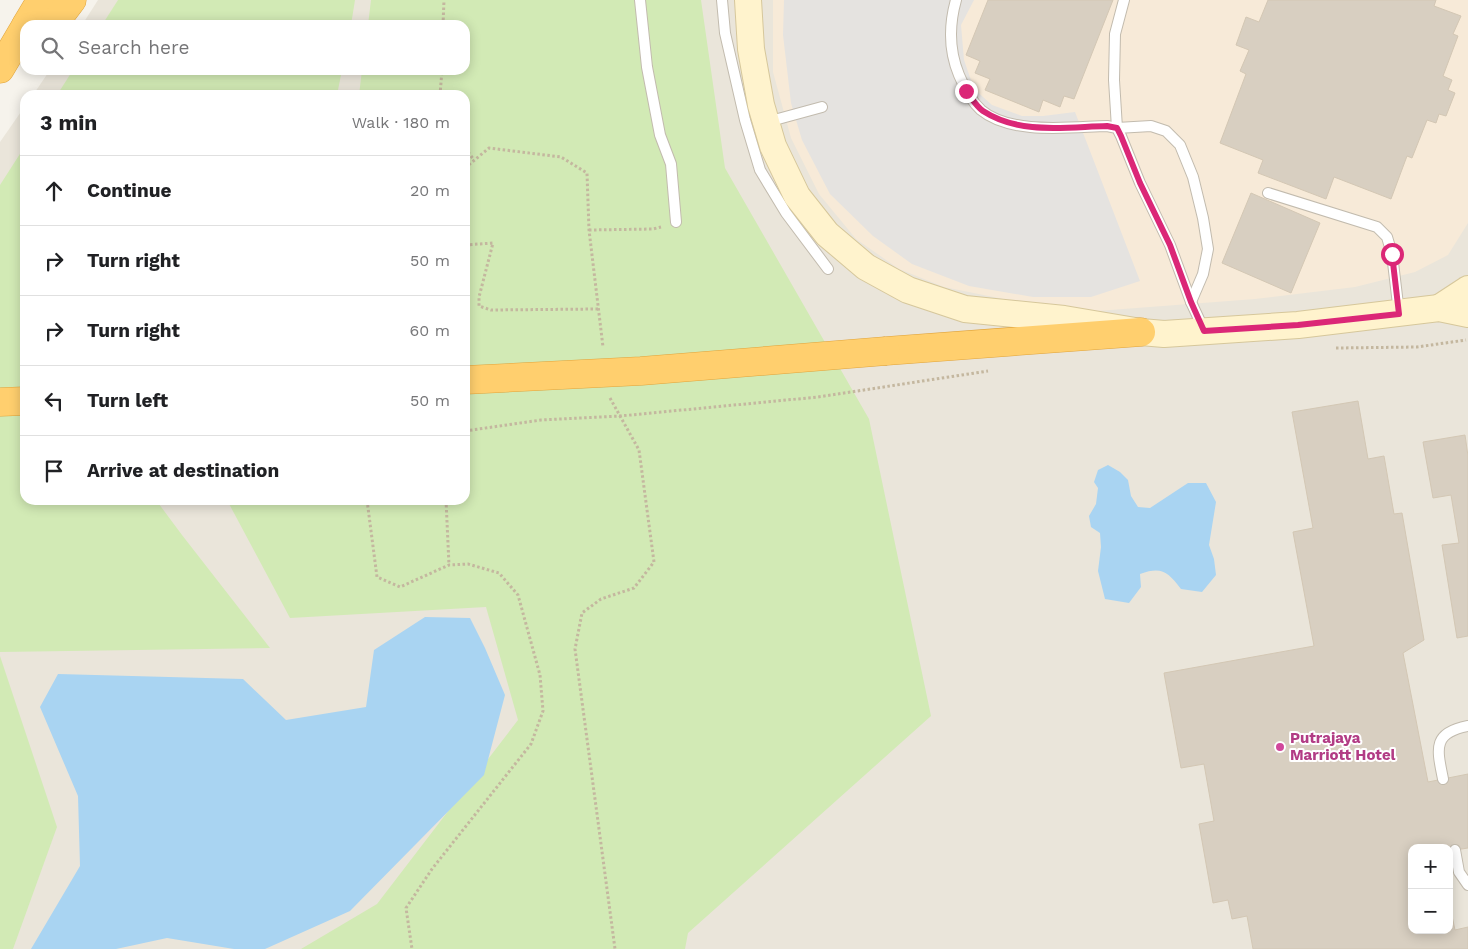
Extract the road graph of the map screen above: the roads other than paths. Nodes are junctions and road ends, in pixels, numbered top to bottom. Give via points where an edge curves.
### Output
1 (40, 0) edge
2 (72, 0) edge
3 (640, 0) edge
4 (722, 0) edge
5 (748, 0) edge
6 (956, 0) edge
7 (1124, 0) edge
8 (28, 20) edge
9 (57, 20) edge
10 (20, 35) edge
11 (20, 63) edge
12 (0, 69) edge
13 (0, 83) edge
14 (822, 107) dead end
15 (766, 122) junction
16 (1117, 128) junction
17 (1268, 193) dead end
18 (676, 222) road end
19 (828, 268) dead end
20 (1468, 289) edge
21 (1191, 302) junction
22 (1439, 308) junction
23 (1399, 314) junction
24 (1468, 314) edge
25 (1204, 331) junction
26 (1142, 332) junction
27 (470, 380) edge
28 (20, 401) edge
29 (0, 402) edge
30 (1468, 726) edge
31 (1443, 779) dead end
32 (1456, 850) dead end
33 (1468, 885) edge

1 - 8 highway
2 - 9 highway
3 - 18 lane via 647,68 660,134 671,164
4 - 19 lane via 725,33 760,170 786,213
5 - 15 street via 751,49
6 - 16 lane via 951,16 950,43 966,91 981,110 1023,127
7 - 16 lane via 1115,34
10 - 12 highway
11 - 13 highway
14 - 15 lane
15 - 26 street via 773,146 797,196 827,234 866,267 891,281 965,309 1064,319
16 - 21 lane via 1170,245
16 - 21 lane via 1151,126 1166,131 1180,145 1193,177 1208,249 1203,274
17 - 23 lane via 1377,227 1387,238 1392,254
20 - 22 street
21 - 25 lane
22 - 23 street
22 - 24 street
23 - 25 street
25 - 26 street
26 - 27 highway, bridge via 642,371
28 - 29 highway
30 - 31 lane via 1455,728 1443,736 1438,751
32 - 33 lane via 1459,872

